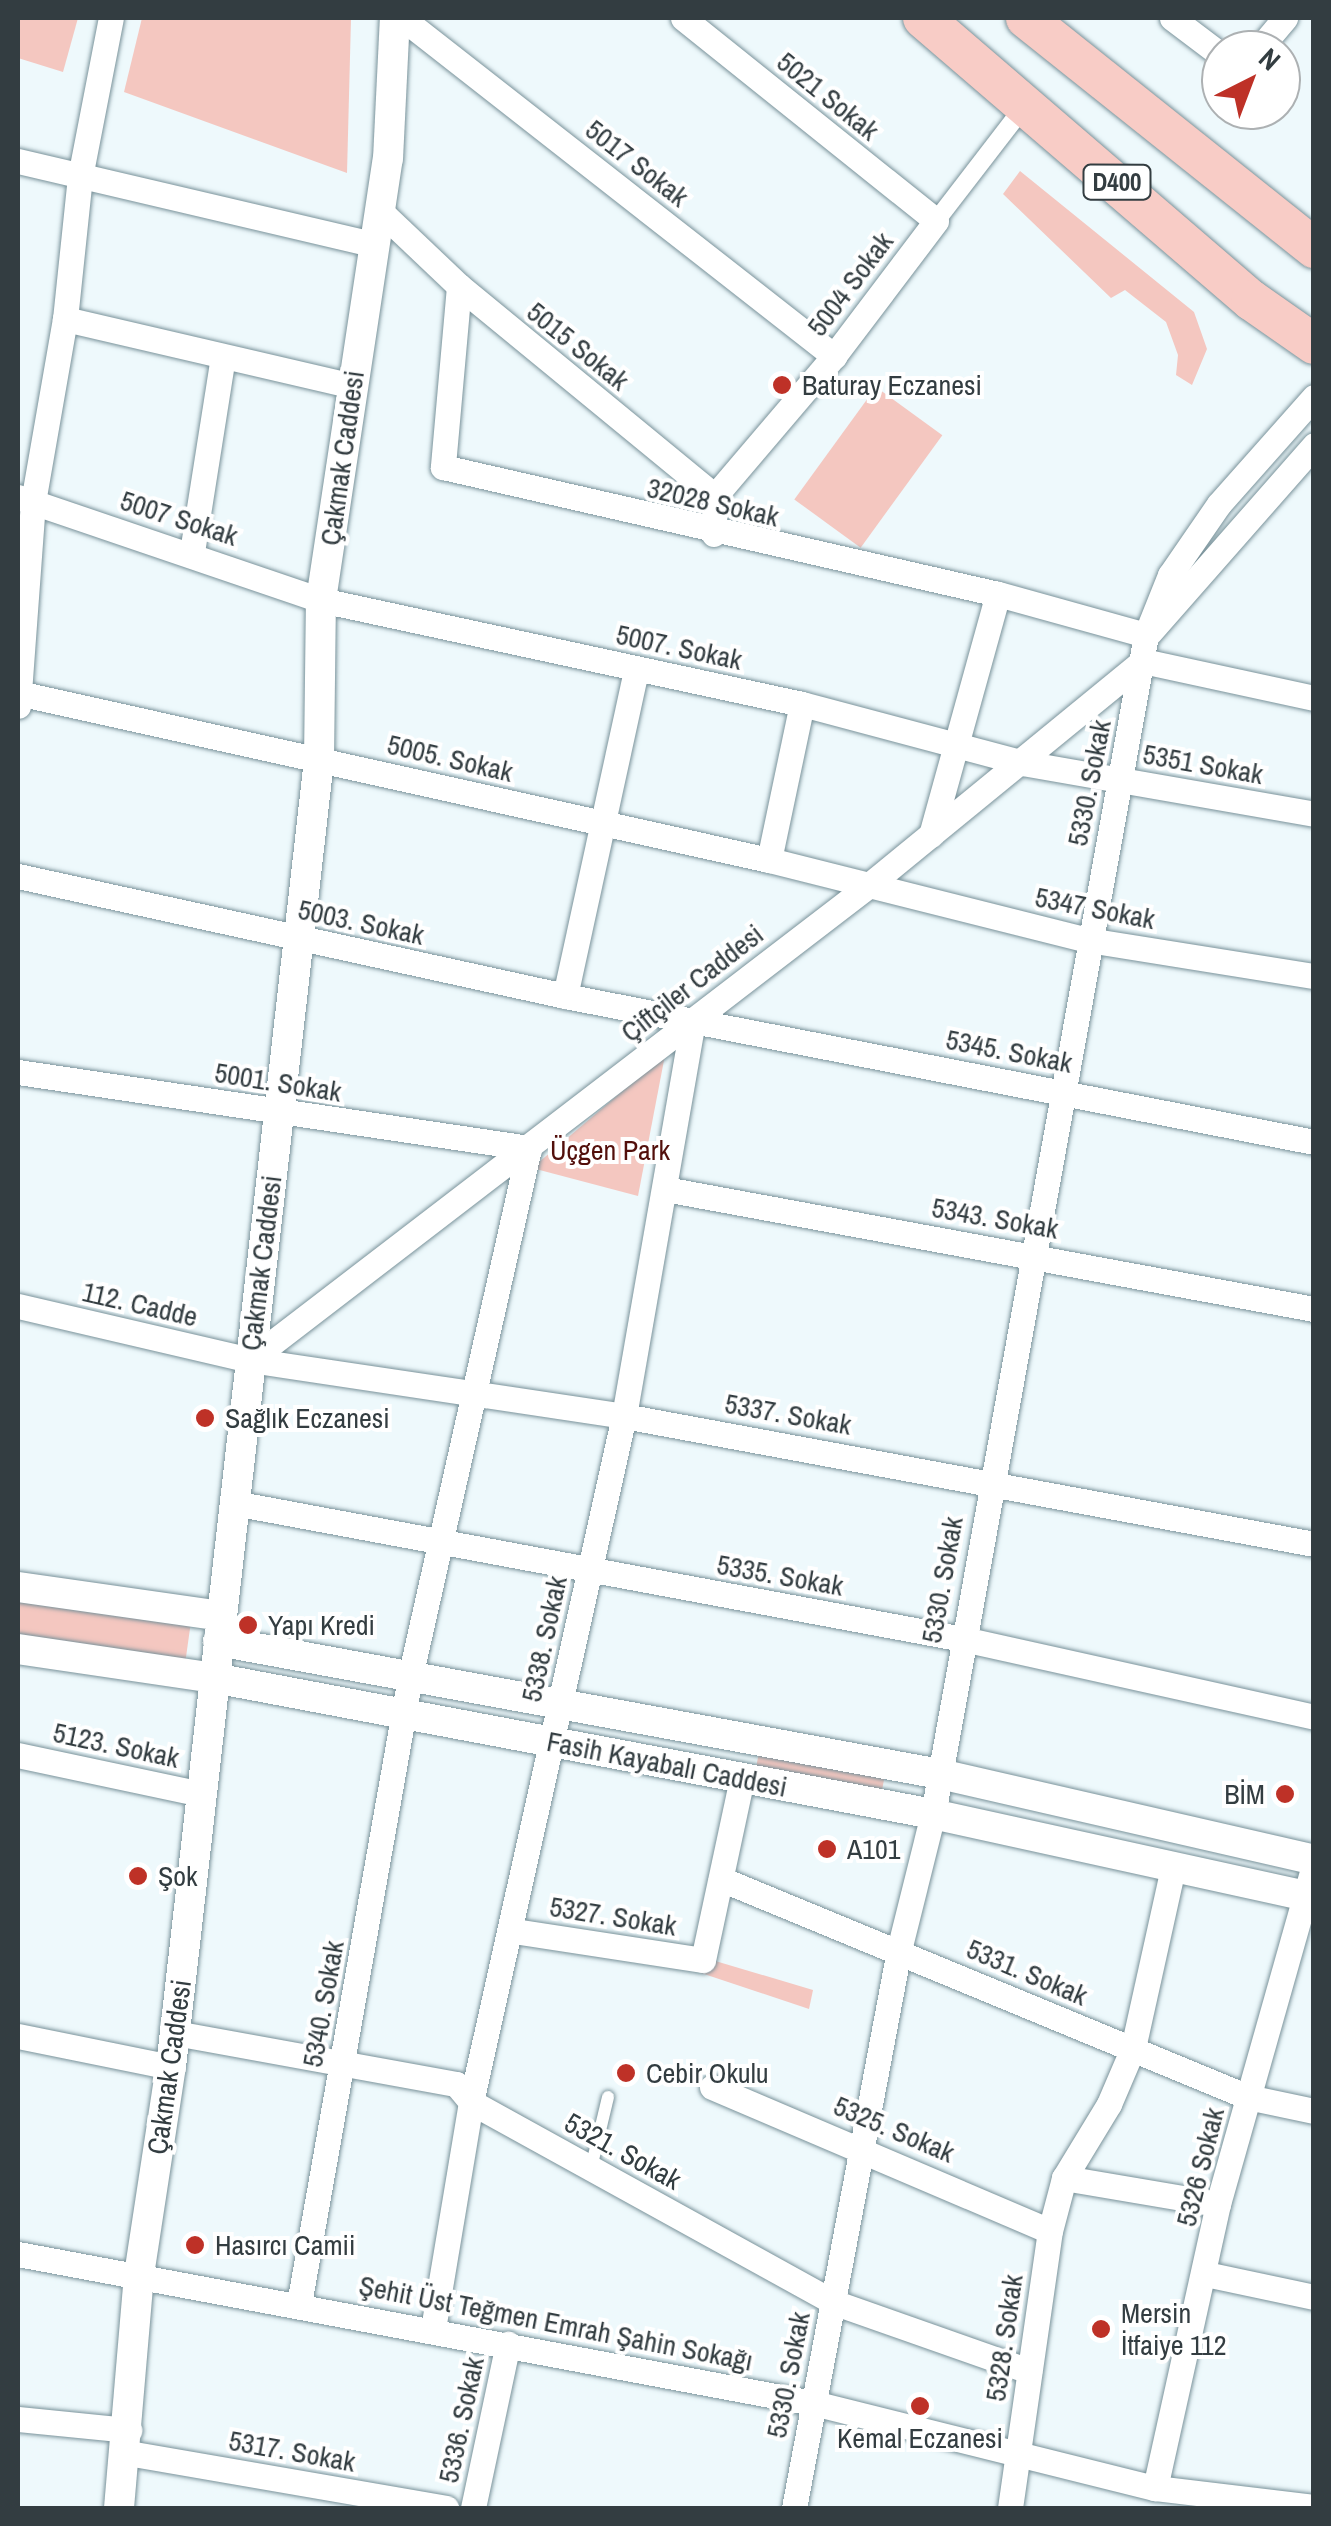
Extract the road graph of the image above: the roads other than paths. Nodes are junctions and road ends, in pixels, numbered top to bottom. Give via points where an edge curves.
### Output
1 (112, 18) edge
2 (399, 18) edge
3 (684, 18) edge
4 (922, 18) edge
5 (1026, 18) edge
6 (1172, 18) edge
7 (1201, 40) edge
8 (1027, 102) junction
9 (18, 161) edge
10 (80, 177) junction
11 (380, 211) junction
12 (936, 221) junction
13 (371, 244) junction
14 (1314, 248) edge
15 (459, 286) junction
16 (65, 319) junction
17 (1314, 344) edge
18 (834, 356) junction
19 (224, 357) junction
20 (353, 386) junction
21 (1314, 396) edge
22 (1314, 445) edge
23 (714, 496) junction
24 (25, 500) edge
25 (714, 534) junction
26 (192, 552) junction
27 (998, 594) junction
28 (320, 600) junction
29 (1145, 648) junction
30 (636, 669) junction
31 (18, 694) edge
32 (1314, 698) edge
33 (802, 704) junction
34 (18, 706) edge
35 (958, 746) junction
36 (319, 760) junction
37 (1022, 763) junction
38 (1121, 779) junction
39 (1314, 814) edge
40 (606, 824) junction
41 (931, 835) junction
42 (769, 860) junction
43 (18, 876) edge
44 (868, 886) junction
45 (298, 940) junction
46 (1088, 940) junction
47 (1314, 976) edge
48 (565, 996) junction
49 (693, 1020) junction
50 (18, 1072) edge
51 (1060, 1092) junction
52 (278, 1113) junction
53 (1314, 1142) edge
54 (529, 1148) junction
55 (664, 1188) junction
56 (1030, 1255) junction
57 (18, 1306) edge
58 (1314, 1309) edge
59 (250, 1360) junction
60 (471, 1393) junction
61 (624, 1416) junction
62 (990, 1480) junction
63 (234, 1503) junction
64 (438, 1542) junction
65 (1314, 1544) edge
66 (590, 1571) junction
67 (18, 1587) edge
68 (220, 1629) junction
69 (963, 1639) junction
70 (18, 1649) edge
71 (410, 1677) junction
72 (214, 1678) junction
73 (561, 1704) junction
74 (406, 1715) junction
75 (1314, 1717) edge
76 (552, 1742) junction
77 (18, 1755) edge
78 (940, 1774) junction
79 (742, 1778) junction
80 (201, 1794) junction
81 (933, 1814) junction
82 (1314, 1862) edge
83 (1173, 1867) junction
84 (720, 1878) junction
85 (1310, 1897) edge
86 (514, 1931) junction
87 (898, 1950) junction
88 (174, 2033) junction
89 (18, 2036) edge
90 (1133, 2048) junction
91 (344, 2060) junction
92 (171, 2067) junction
93 (712, 2087) dead end
94 (608, 2097) dead end
95 (1248, 2097) junction
96 (472, 2102) junction
97 (1314, 2111) edge
98 (863, 2146) junction
99 (591, 2168) junction
100 (1064, 2178) junction
101 (1218, 2204) junction
102 (1050, 2231) junction
103 (18, 2254) edge
104 (1206, 2274) junction
105 (139, 2275) junction
106 (1314, 2297) edge
107 (833, 2302) junction
108 (300, 2304) junction
109 (433, 2329) junction
110 (508, 2344) junction
111 (1030, 2371) junction
112 (813, 2403) junction
113 (18, 2419) edge
114 (128, 2442) junction
115 (1017, 2456) junction
116 (1155, 2488) junction
117 (1314, 2507) edge
118 (119, 2508) edge
119 (446, 2508) edge
120 (473, 2508) edge
121 (794, 2508) edge
122 (1010, 2508) edge

1 - 10 street
2 - 11 street, Çakmak Caddesi
2 - 18 street, 5017 Sokak
3 - 12 street, 5021 Sokak
4 - 8 highway, D400
5 - 14 highway, D400
6 - 7 street
8 - 12 street, 5004 Sokak
8 - 17 highway, D400 via 1250,300
9 - 10 street
10 - 13 street
10 - 16 street
11 - 13 street, Çakmak Caddesi
11 - 15 street, 5015 Sokak
12 - 18 street, 5004 Sokak
13 - 20 street, Çakmak Caddesi
15 - 23 street, 5015 Sokak
15 - 25 street, 32028 Sokak via 444,467
16 - 19 street
16 - 24 street
18 - 23 street, 5004 Sokak
19 - 20 street
19 - 26 street
20 - 28 street, Çakmak Caddesi
21 - 29 street, Çiftçiler Caddesi via 1209,518 1170,575
22 - 29 street, Çiftçiler Caddesi
23 - 25 street
24 - 26 street, 5007 Sokak
24 - 31 street
25 - 27 street, 32028 Sokak
26 - 28 street, 5007 Sokak
27 - 29 street, 32028 Sokak
27 - 35 street
28 - 30 street, 5007. Sokak
28 - 36 street, Çakmak Caddesi
29 - 32 street, 32028 Sokak
29 - 37 street, Çiftçiler Caddesi
29 - 38 street, 5330. Sokak
30 - 33 street, 5007. Sokak
30 - 40 street
31 - 34 street
31 - 36 street, 5005. Sokak
33 - 35 street, 5007. Sokak
33 - 42 street
35 - 37 street, 5007. Sokak
35 - 41 street
36 - 40 street, 5005. Sokak
36 - 45 street, Çakmak Caddesi
37 - 38 street, 5351 Sokak
37 - 41 street, Çiftçiler Caddesi
38 - 39 street, 5351 Sokak
38 - 46 street, 5330. Sokak
40 - 42 street, 5005. Sokak
40 - 48 street
41 - 44 street, Çiftçiler Caddesi
42 - 44 street, 5005. Sokak
43 - 45 street, 5003. Sokak
44 - 46 street, 5347 Sokak
44 - 49 street, Çiftçiler Caddesi
45 - 48 street, 5003. Sokak
45 - 52 street, Çakmak Caddesi
46 - 47 street, 5347 Sokak
46 - 51 street, 5330. Sokak
48 - 49 street, 5003. Sokak
49 - 51 street, 5345. Sokak
49 - 54 street, Çiftçiler Caddesi
49 - 55 street, 5338. Sokak
50 - 52 street, 5001. Sokak
51 - 53 street, 5345. Sokak
51 - 56 street, 5330. Sokak
52 - 54 street, 5001. Sokak
52 - 59 street, Çakmak Caddesi
54 - 59 street, Çiftçiler Caddesi
54 - 60 street, 5340. Sokak
55 - 56 street, 5343. Sokak
55 - 61 street, 5338. Sokak
56 - 58 street, 5343. Sokak
56 - 62 street, 5330. Sokak
57 - 59 street, 112. Cadde
59 - 60 street, 5337. Sokak
59 - 63 street, Çakmak Caddesi
60 - 61 street, 5337. Sokak
60 - 64 street, 5340. Sokak
61 - 62 street, 5337. Sokak
61 - 66 street, 5338. Sokak
62 - 65 street, 5337. Sokak
62 - 69 street, 5330. Sokak
63 - 64 street, 5335. Sokak
63 - 68 street, Çakmak Caddesi
64 - 66 street, 5335. Sokak
64 - 71 street, 5340. Sokak
66 - 69 street, 5335. Sokak
66 - 73 street, 5338. Sokak
67 - 68 street, Fasih Kayabalı Caddesi
68 - 71 street, Fasih Kayabalı Caddesi
68 - 72 street, Çakmak Caddesi
69 - 75 street, 5335. Sokak
69 - 78 street, 5330. Sokak
70 - 72 street, Fasih Kayabalı Caddesi
71 - 73 street, Fasih Kayabalı Caddesi
71 - 74 street, 5340. Sokak
72 - 74 street, Fasih Kayabalı Caddesi
72 - 80 street, Çakmak Caddesi
73 - 76 street, 5338. Sokak
73 - 78 street, Fasih Kayabalı Caddesi
74 - 76 street, Fasih Kayabalı Caddesi
74 - 91 street, 5340. Sokak
76 - 79 street, Fasih Kayabalı Caddesi
76 - 86 street, 5338. Sokak
77 - 80 street, 5123. Sokak
78 - 81 street, 5330. Sokak
78 - 82 street, Fasih Kayabalı Caddesi
79 - 81 street, Fasih Kayabalı Caddesi
79 - 84 street
80 - 88 street, Çakmak Caddesi
81 - 83 street, Fasih Kayabalı Caddesi
81 - 87 street, 5330. Sokak
82 - 85 street, 5326 Sokak
83 - 85 street, Fasih Kayabalı Caddesi
83 - 90 street, 5328. Sokak
84 - 86 street, 5327. Sokak via 703,1960
84 - 87 street, 5331. Sokak
85 - 95 street, 5326 Sokak
86 - 96 street, 5338. Sokak
87 - 90 street, 5331. Sokak
87 - 98 street, 5330. Sokak
88 - 91 street, 5321. Sokak
88 - 92 street, Çakmak Caddesi
89 - 92 street
90 - 95 street, 5331. Sokak
90 - 100 street, 5328. Sokak via 1109,2104
91 - 96 street, 5321. Sokak via 456,2084
91 - 108 street, 5340. Sokak
92 - 105 street, Çakmak Caddesi
93 - 98 street, 5325. Sokak
94 - 99 lane
95 - 97 street, 5331. Sokak
95 - 101 street, 5326 Sokak
96 - 99 street, 5321. Sokak
96 - 109 street, 5338. Sokak
98 - 102 street, 5325. Sokak
98 - 107 street, 5330. Sokak
99 - 107 street, 5321. Sokak
100 - 101 street
100 - 102 street, 5328. Sokak
101 - 104 street, 5326 Sokak
102 - 111 street, 5328. Sokak
103 - 105 street, Şehit Üst Teğmen Emrah Şahin Sokağı
104 - 106 street
104 - 116 street, 5326 Sokak
105 - 108 street, Şehit Üst Teğmen Emrah Şahin Sokağı
105 - 114 street, Çakmak Caddesi
107 - 111 street, 5321. Sokak
107 - 112 street, 5330. Sokak
108 - 109 street, Şehit Üst Teğmen Emrah Şahin Sokağı
109 - 110 street, Şehit Üst Teğmen Emrah Şahin Sokağı
110 - 112 street, Şehit Üst Teğmen Emrah Şahin Sokağı
110 - 120 street, 5336. Sokak
111 - 115 street, 5328. Sokak
112 - 115 street, Şehit Üst Teğmen Emrah Şahin Sokağı
112 - 121 street, 5330. Sokak
113 - 114 street, 5317. Sokak
114 - 118 street, Çakmak Caddesi
114 - 119 street, 5317. Sokak
115 - 116 street, Şehit Üst Teğmen Emrah Şahin Sokağı
115 - 122 street, 5328. Sokak
116 - 117 street, Şehit Üst Teğmen Emrah Şahin Sokağı

